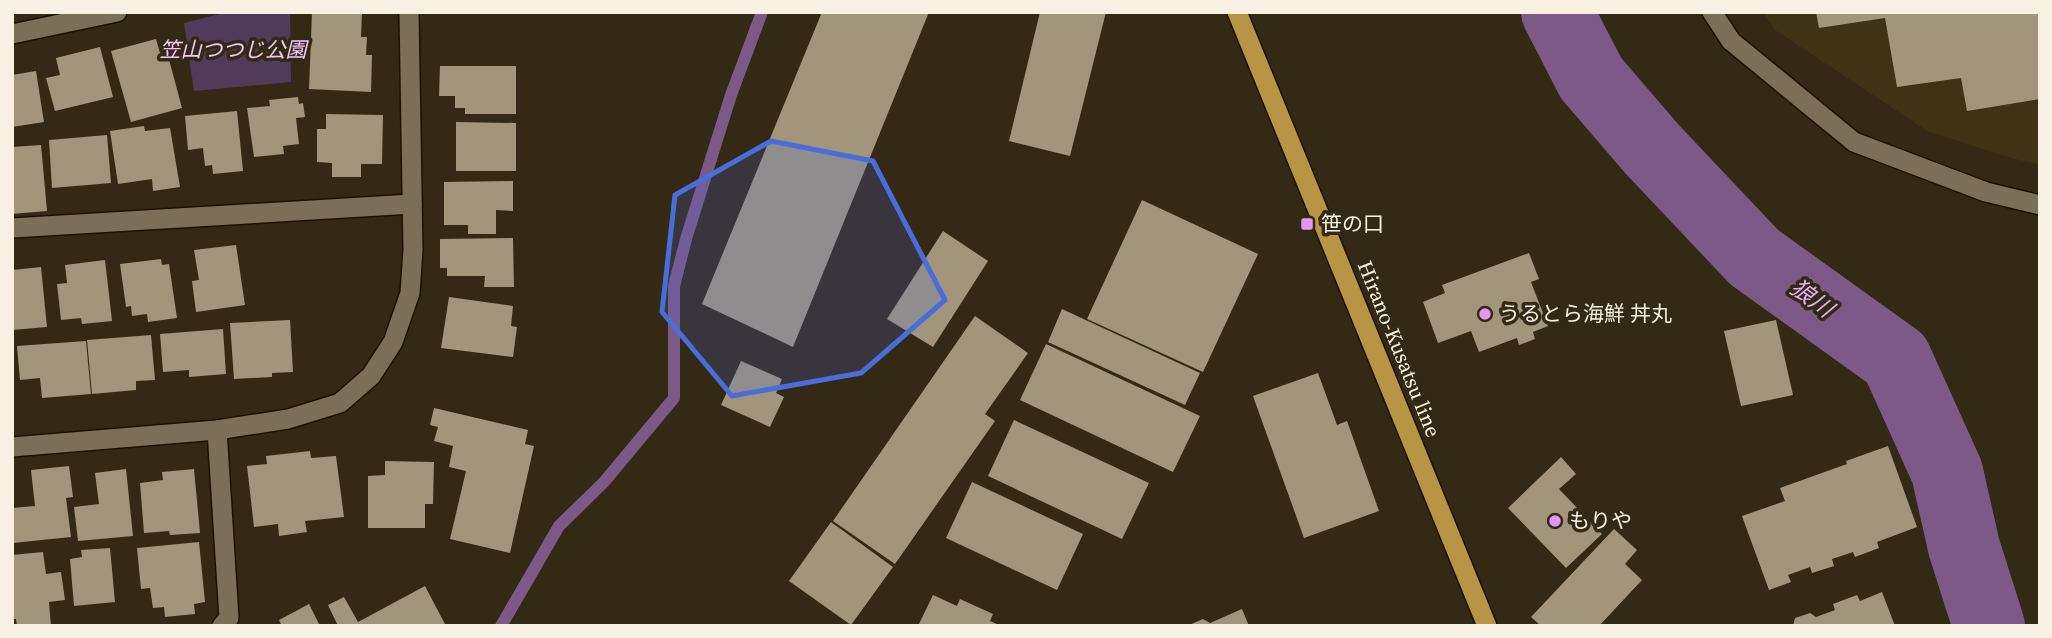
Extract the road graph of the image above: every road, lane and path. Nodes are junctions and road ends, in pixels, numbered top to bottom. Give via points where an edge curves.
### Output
1 (117, 12) edge
2 (409, 12) edge
3 (1237, 12) edge
4 (1712, 12) edge
5 (12, 34) edge
6 (412, 204) junction
7 (2040, 205) edge
8 (12, 228) edge
9 (217, 430) junction
10 (12, 447) edge
11 (222, 626) edge
12 (1487, 626) edge

1 - 5 street
2 - 6 street
3 - 12 main road, Hirano-Kusatsu line
4 - 7 street via 1731,41 1854,142 1986,192
6 - 8 street
6 - 9 street via 410,293 393,342 371,376 340,403 288,419
9 - 10 street
9 - 11 street via 229,618

